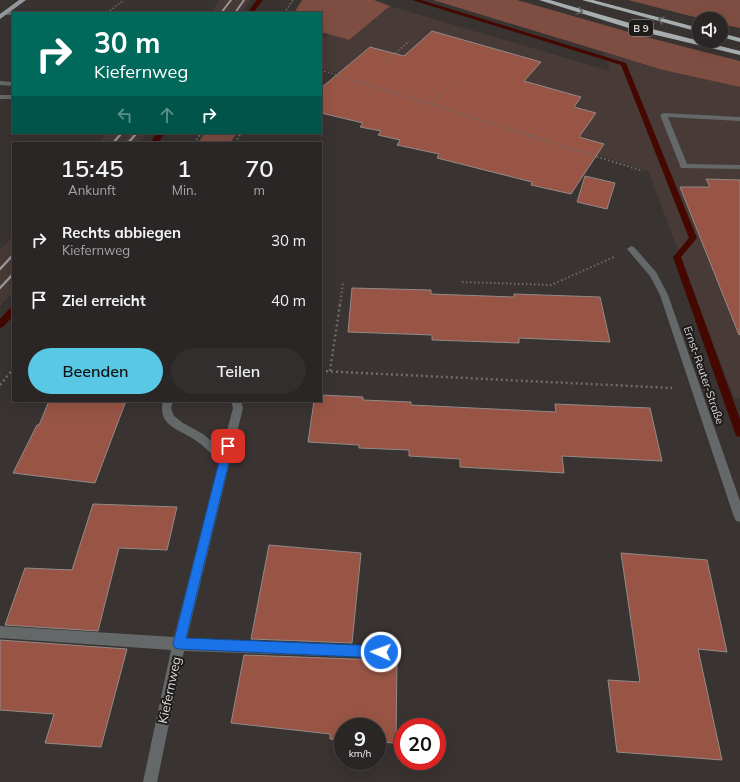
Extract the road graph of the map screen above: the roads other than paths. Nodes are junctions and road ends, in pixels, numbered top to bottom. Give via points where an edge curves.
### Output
1 (23, 0) edge
2 (542, 0) edge
3 (585, 0) edge
4 (6, 13) junction
5 (12, 13) edge
6 (0, 17) edge
7 (692, 28) edge
8 (728, 37) edge
9 (740, 40) edge
10 (740, 53) edge
11 (0, 83) edge
12 (12, 84) edge
13 (0, 97) edge
14 (12, 97) edge
15 (740, 119) edge
16 (740, 166) edge
17 (631, 249) road end
18 (168, 402) edge
19 (236, 402) edge
20 (225, 459) junction
21 (740, 517) edge
22 (0, 632) edge
23 (179, 644) junction
24 (381, 652) dead end
25 (150, 782) edge

1 - 4 main road
2 -> 10 highway, B 9 via 638,28
7 -> 3 highway, B 9
4 - 5 street
4 - 6 main road
8 - 9 highway
11 - 12 street
13 - 14 street
15 - 16 street via 664,115 684,166
17 - 21 street, Ernst-Reuter-Straße via 653,274 664,294
18 - 20 street via 166,407 175,425 197,435
19 - 20 street, Kiefernweg via 238,408
20 - 23 street, Kiefernweg
22 - 23 street
23 - 24 street
23 - 25 street, Kiefernweg

